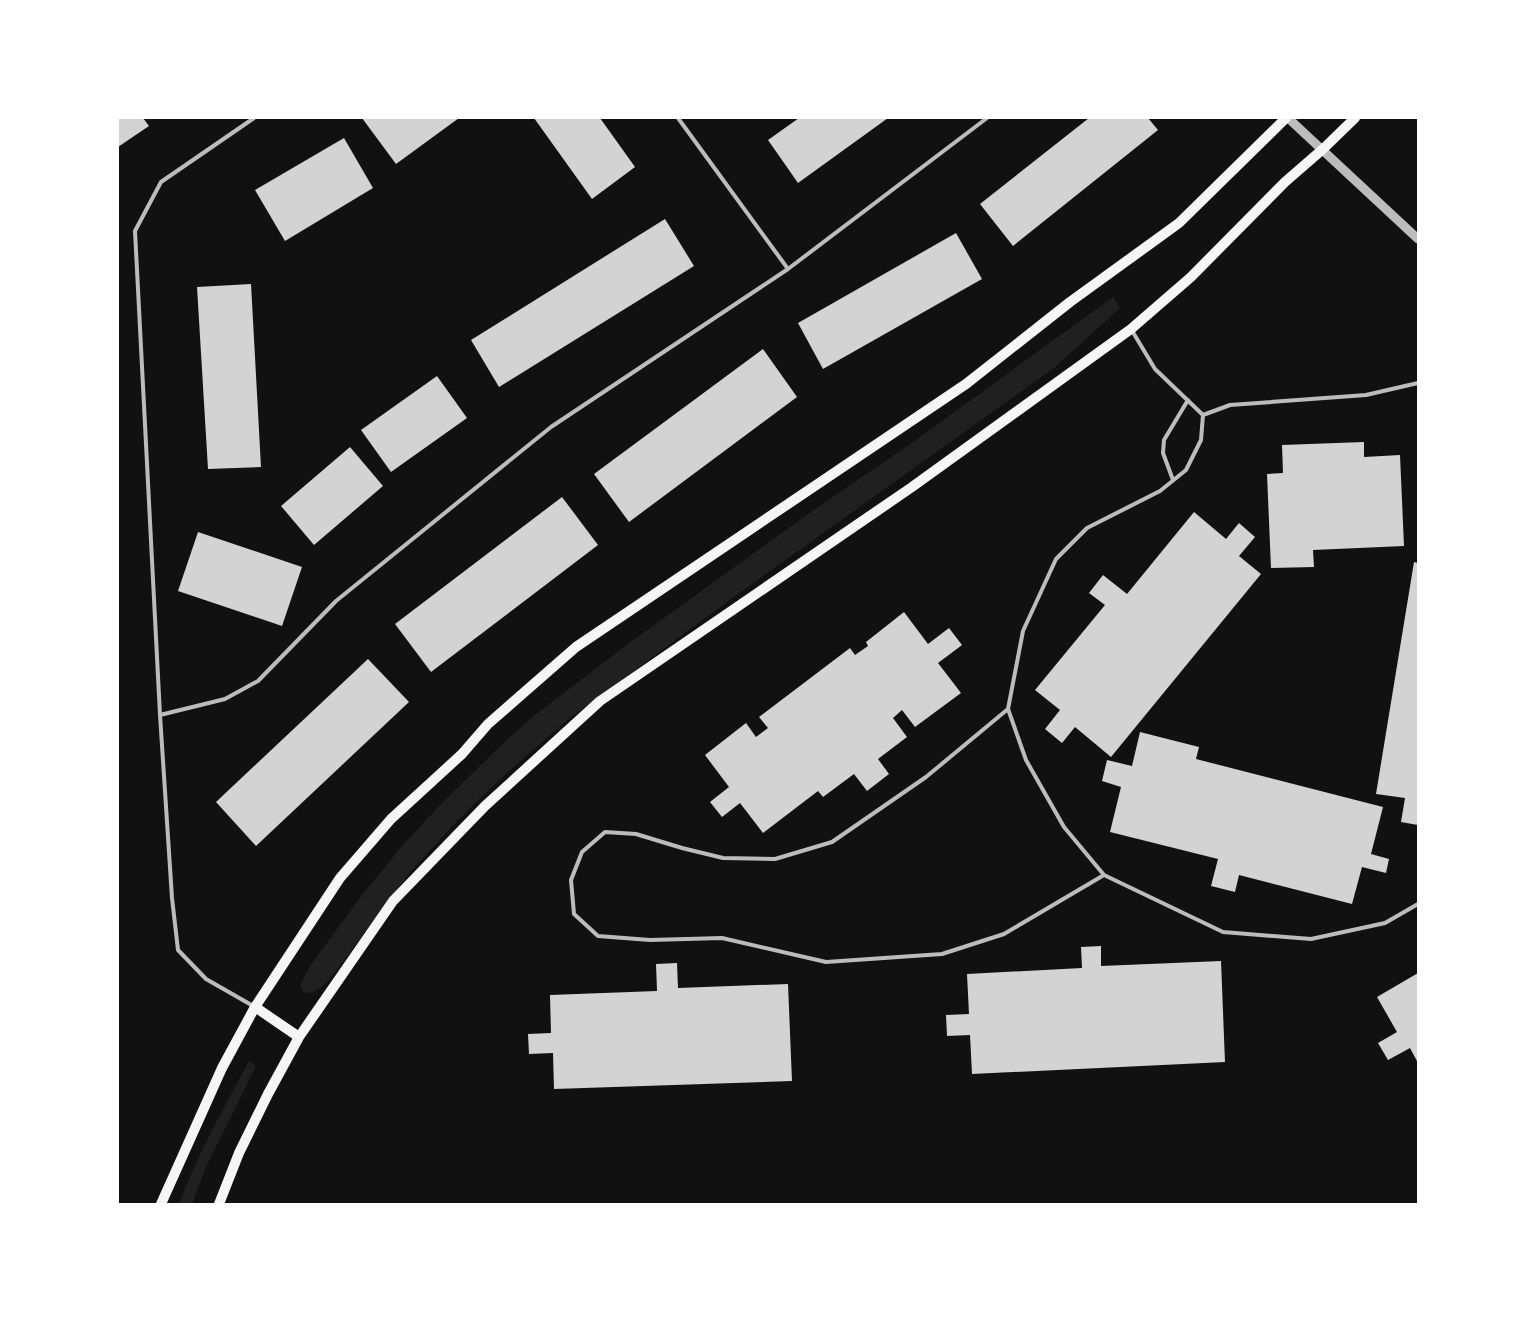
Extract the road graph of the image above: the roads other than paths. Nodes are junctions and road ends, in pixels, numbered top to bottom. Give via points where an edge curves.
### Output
1 (254, 118) edge
2 (678, 118) edge
3 (987, 118) edge
4 (1287, 118) edge
5 (1355, 118) edge
6 (1323, 150) junction
7 (1418, 239) edge
8 (788, 269) junction
9 (1131, 329) junction
10 (1418, 383) edge
11 (1188, 400) junction
12 (1203, 414) junction
13 (1173, 480) junction
14 (1008, 709) junction
15 (160, 715) junction
16 (1104, 875) junction
17 (1418, 904) edge
18 (255, 1008) junction
19 (299, 1037) junction
20 (161, 1204) edge
21 (219, 1204) edge

1 - 15 lane via 161,182 136,231
2 - 8 lane
3 - 8 lane
4 - 6 street
4 - 18 main road via 1179,222 966,384 576,647 488,724 462,754 391,819 340,878
5 - 6 main road
6 - 7 street
6 - 9 main road via 1285,182 1191,277
8 - 15 lane via 551,427 336,601 258,681 225,698
9 - 11 lane via 1155,369
9 - 19 main road via 912,487 600,701 485,806 393,901
10 - 12 lane via 1366,395 1230,405
11 - 12 lane
11 - 13 lane via 1164,440 1163,453
12 - 13 lane via 1201,440 1186,470
13 - 14 lane via 1160,491 1087,528 1056,559 1023,631
14 - 16 lane via 1026,760 1064,827
14 - 16 lane via 926,777 832,842 775,859 723,858 636,834 605,832 582,852 571,880 574,914 598,936 650,940 722,938 826,962 942,954 1004,934
15 - 18 lane via 178,950 206,979
16 - 17 lane via 1223,932 1311,939 1385,923
18 - 19 main road
18 - 20 main road via 222,1068
19 - 21 main road via 239,1153

